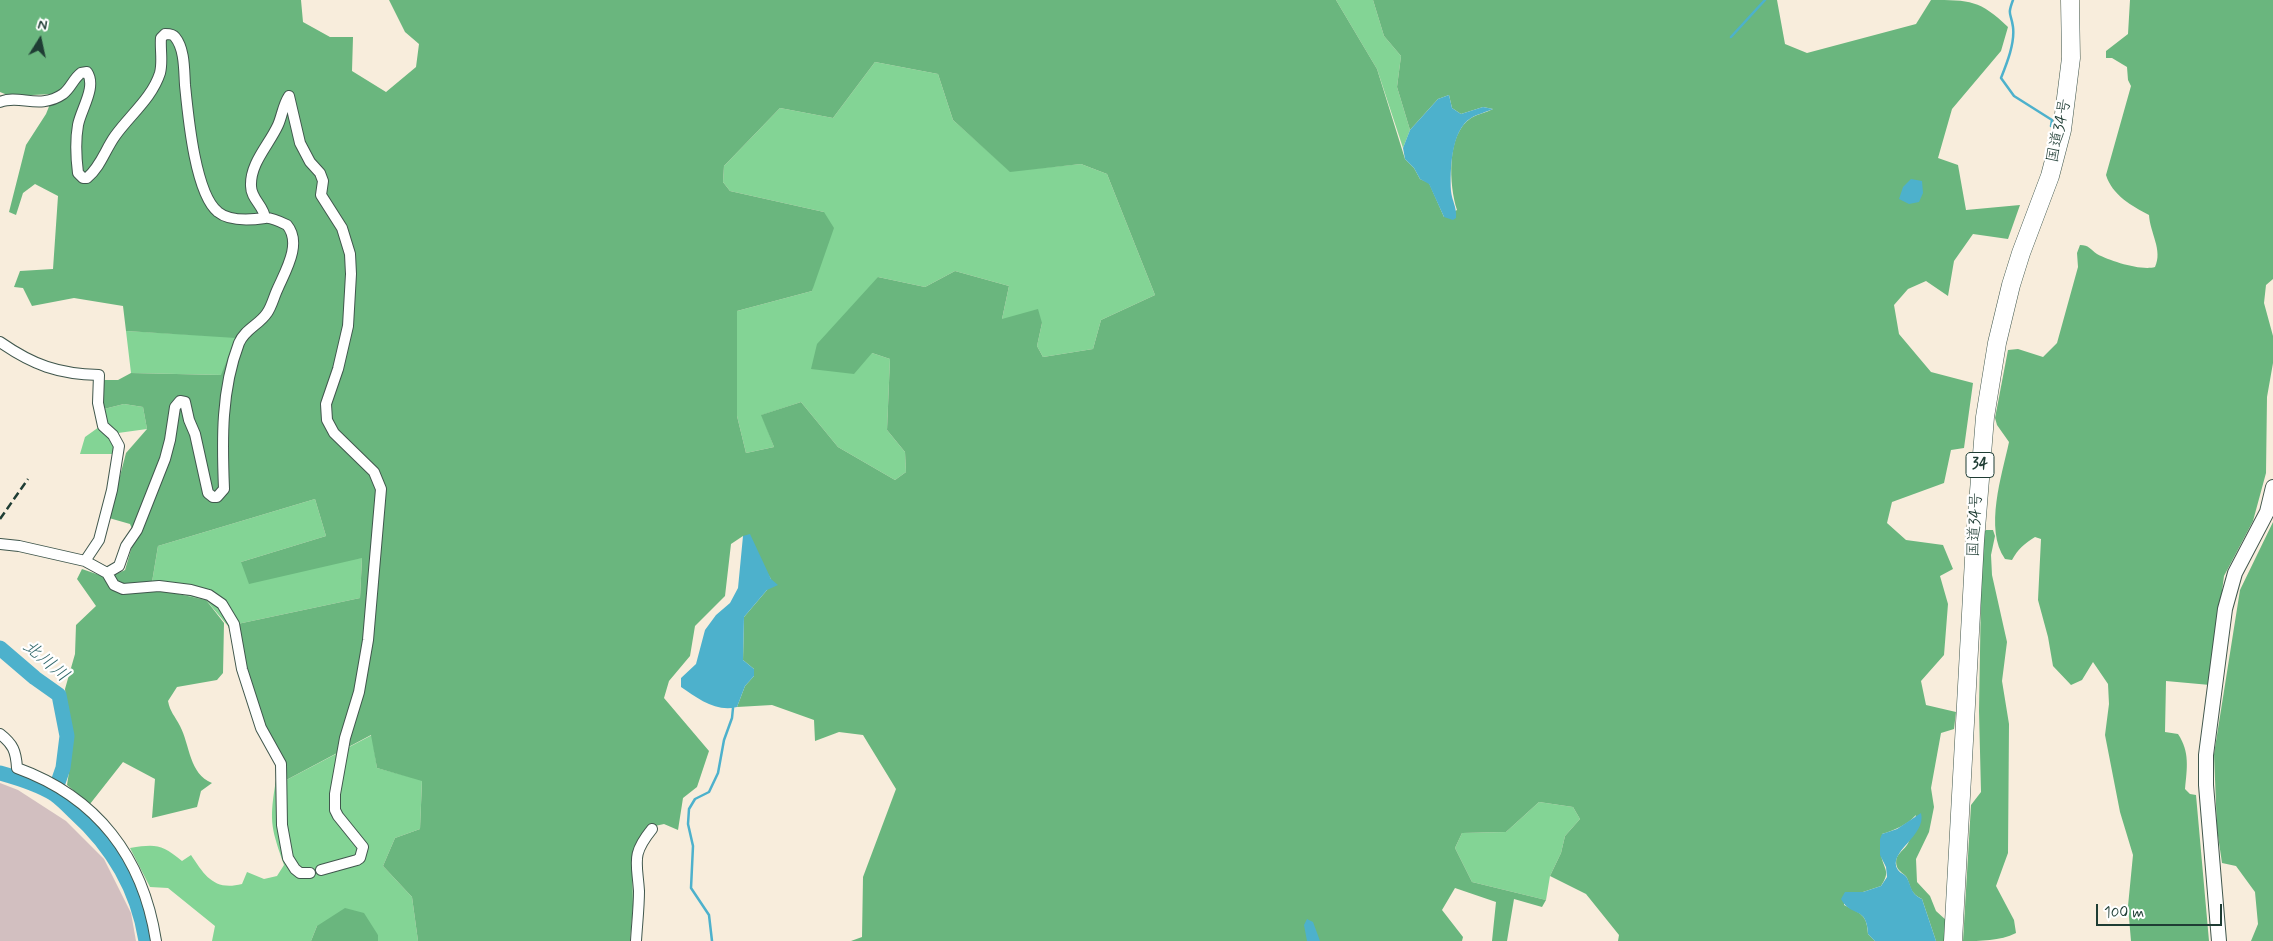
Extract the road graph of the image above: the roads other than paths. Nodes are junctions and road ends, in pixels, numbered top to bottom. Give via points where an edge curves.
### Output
1 (2070, 0) edge
2 (0, 102) edge
3 (265, 218) junction
4 (0, 342) edge
5 (2273, 487) edge
6 (0, 544) edge
7 (85, 561) junction
8 (106, 573) junction
9 (0, 734) edge
10 (652, 830) dead end
11 (321, 870) dead end
12 (310, 873) dead end
13 (156, 941) edge
14 (636, 941) edge
15 (1953, 941) edge
16 (2219, 941) edge

1 - 15 highway, 国道34号 / 34 via 2071,58 2062,130 2050,176 2012,285 1985,416
2 - 3 street via 52,100 72,86 81,73 87,72 90,79 88,95 78,124 75,148 78,173 87,178 132,112 143,105 160,74 161,38 170,34 175,37 182,56 186,103 206,198 220,214 239,220
3 - 8 street via 286,224 293,245 267,313 249,328 240,342 229,377 222,441 224,490 212,497 208,493 195,434 185,402 180,401 175,407 165,459 137,530 126,546 119,566
3 - 11 street via 254,198 252,176 289,96 300,143 320,173 322,195 339,222 350,254 348,326 326,404 327,420 334,433 374,472 382,489 368,640 335,794 335,810 363,847 357,860
4 - 7 street via 23,358 51,370 98,375 98,403 103,426 119,446 112,490 98,540
5 - 16 street via 2267,512 2235,573 2225,609 2206,755
6 - 7 street
7 - 8 street
8 - 12 street via 114,585 123,588 159,586 209,595 230,615 254,709 281,764 282,825 288,858 300,873
9 - 13 street via 16,751 17,768 40,776 63,790 116,836 148,899
10 - 14 street via 638,850 635,864 639,890

